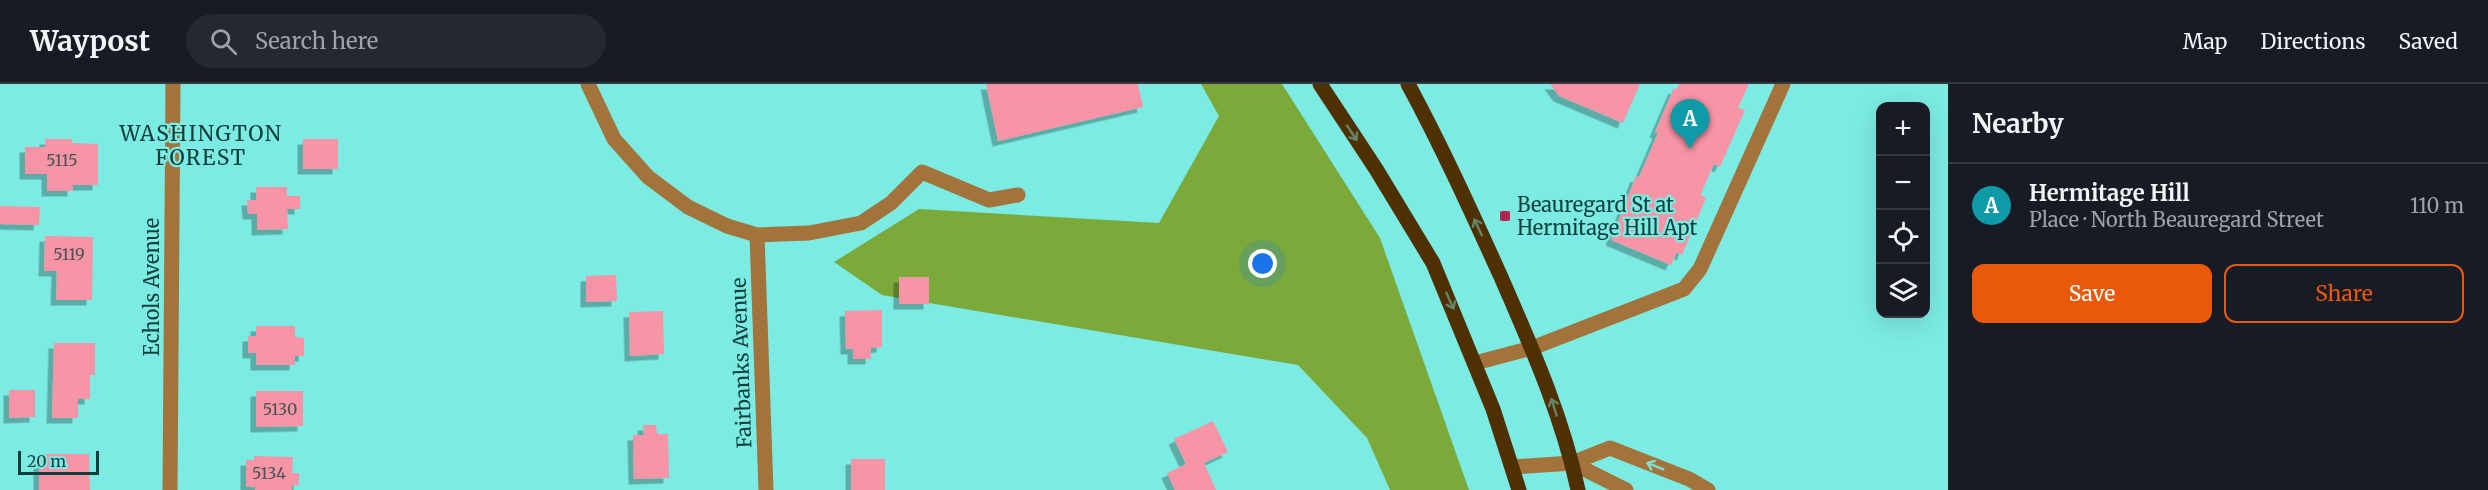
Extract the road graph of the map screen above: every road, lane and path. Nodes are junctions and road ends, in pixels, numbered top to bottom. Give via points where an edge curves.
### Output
1 (173, 84) edge
2 (588, 84) edge
3 (1320, 84) edge
4 (1408, 84) edge
5 (1783, 84) edge
6 (1018, 195) dead end
7 (757, 235) junction
8 (1532, 348) junction
9 (1475, 363) junction
10 (1572, 463) junction
11 (1513, 467) junction
12 (170, 490) edge
13 (766, 490) edge
14 (1519, 490) edge
15 (1578, 490) edge
16 (1626, 490) edge
17 (1708, 490) edge

1 - 12 street, Echols Avenue
2 - 7 street via 615,139 648,177 688,207
3 -> 9 main road via 1433,263
8 -> 4 main road via 1436,135
5 - 8 street via 1700,269 1684,289
6 - 7 street via 989,200 922,172 891,203 861,223 809,233
7 - 13 street, Fairbanks Avenue
8 - 9 street
10 -> 8 main road
9 - 11 main road
10 - 11 street
10 - 15 main road
10 - 16 street
17 -> 10 street via 1610,448
11 - 14 main road

